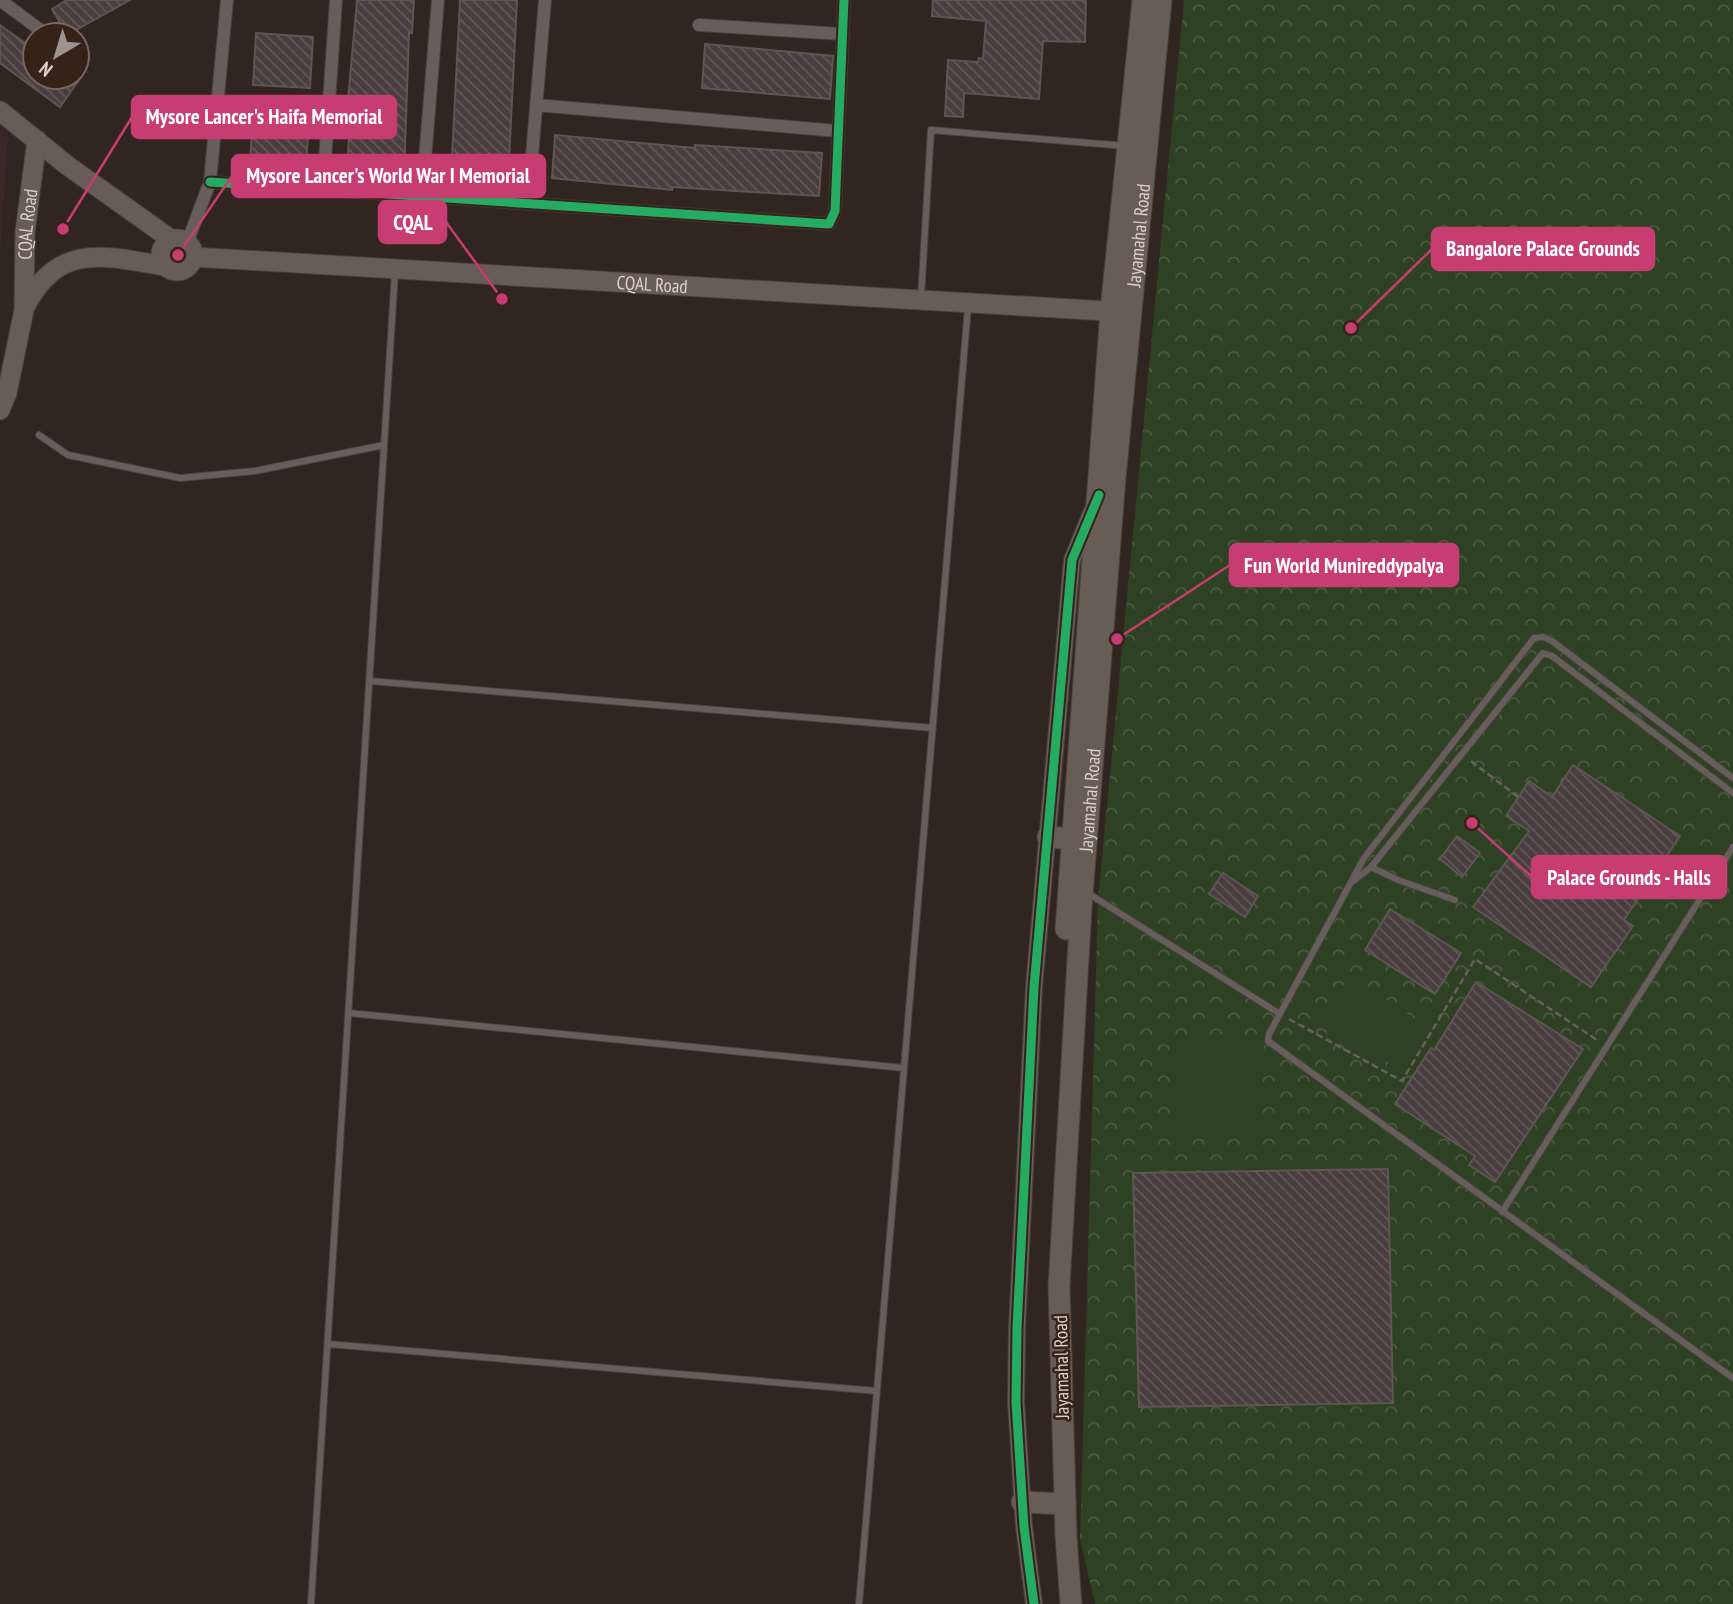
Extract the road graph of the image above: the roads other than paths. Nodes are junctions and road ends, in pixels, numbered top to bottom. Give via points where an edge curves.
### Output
1 (227, 0) edge
2 (336, 0) edge
3 (438, 0) edge
4 (545, 0) edge
5 (844, 0) edge
6 (1143, 0) edge
7 (1161, 0) edge
8 (7, 1) edge
9 (31, 21) edge
10 (699, 25) dead end
11 (842, 34) junction
12 (536, 105) junction
13 (0, 111) edge
14 (838, 131) junction
15 (37, 140) junction
16 (1128, 147) junction
17 (210, 182) junction
18 (323, 190) junction
19 (422, 196) junction
20 (528, 204) junction
21 (184, 247) junction
22 (165, 266) junction
23 (396, 267) junction
24 (920, 299) junction
25 (969, 302) junction
26 (24, 310) junction
27 (1121, 312) junction
28 (2, 398) edge
29 (39, 435) dead end
30 (384, 445) junction
31 (1099, 495) junction
32 (370, 681) junction
33 (1484, 703) junction
34 (1495, 711) junction
35 (933, 728) junction
36 (1733, 778) edge
37 (1418, 788) junction
38 (1733, 793) edge
39 (1428, 796) junction
40 (1048, 837) junction
41 (1079, 840) junction
42 (1733, 847) edge
43 (1371, 867) junction
44 (1349, 885) junction
45 (1455, 900) dead end
46 (1077, 902) junction
47 (349, 1013) junction
48 (1280, 1014) junction
49 (904, 1068) junction
50 (1502, 1213) junction
51 (328, 1344) junction
52 (1733, 1378) edge
53 (877, 1391) junction
54 (1022, 1502) junction
55 (1058, 1504) junction
56 (311, 1604) edge
57 (859, 1604) edge
58 (1034, 1604) edge
59 (1059, 1604) edge
60 (1071, 1604) edge

1 - 17 street
2 - 18 street
3 - 19 street
4 - 12 street
5 - 11 street
6 - 16 main road, Jayamahal Road
7 - 27 main road, Jayamahal Road
8 - 9 street
10 - 11 street
11 - 14 street
12 - 14 street
12 - 20 street
13 - 15 main road
14 - 20 street via 835,211 829,224
15 - 21 main road
15 - 26 main road, CQAL Road via 25,232
16 - 24 lane via 931,130
16 - 27 main road, Jayamahal Road
17 - 18 street
17 - 21 street
18 - 19 street
19 - 20 street
21 - 22 main road via 162,251
21 - 22 main road, CQAL Road via 188,266 179,271
21 - 23 main road, CQAL Road
22 - 26 main road, CQAL Road via 110,257 74,260 54,268 37,285
23 - 24 main road, CQAL Road
23 - 30 lane
24 - 25 main road, CQAL Road
25 - 27 main road, CQAL Road
25 - 35 lane
26 - 28 main road, CQAL Road
27 - 31 main road, Jayamahal Road
27 - 41 main road, Jayamahal Road via 1115,478
29 - 30 lane via 68,455 180,478 255,471
30 - 32 lane
31 - 40 street via 1072,560
31 - 41 main road, Jayamahal Road
32 - 35 lane
32 - 47 lane
33 - 34 lane
33 - 36 lane via 1534,638 1543,637
33 - 37 lane
34 - 38 lane via 1543,653 1552,656
34 - 39 lane
35 - 49 lane
37 - 39 lane
37 - 44 lane
39 - 43 lane
40 - 41 main road
40 - 54 street via 1024,1151 1016,1402
41 - 46 main road, Jayamahal Road
42 - 50 lane
43 - 44 lane
43 - 45 lane
44 - 48 lane
46 - 48 lane
46 - 55 main road, Jayamahal Road via 1059,1286
47 - 49 lane
47 - 51 lane
48 - 50 lane via 1269,1034 1274,1048
49 - 53 lane
50 - 52 lane
51 - 53 lane
51 - 56 lane
53 - 57 lane
54 - 55 main road
54 - 58 street
55 - 59 main road, Jayamahal Road
55 - 60 main road, Jayamahal Road

